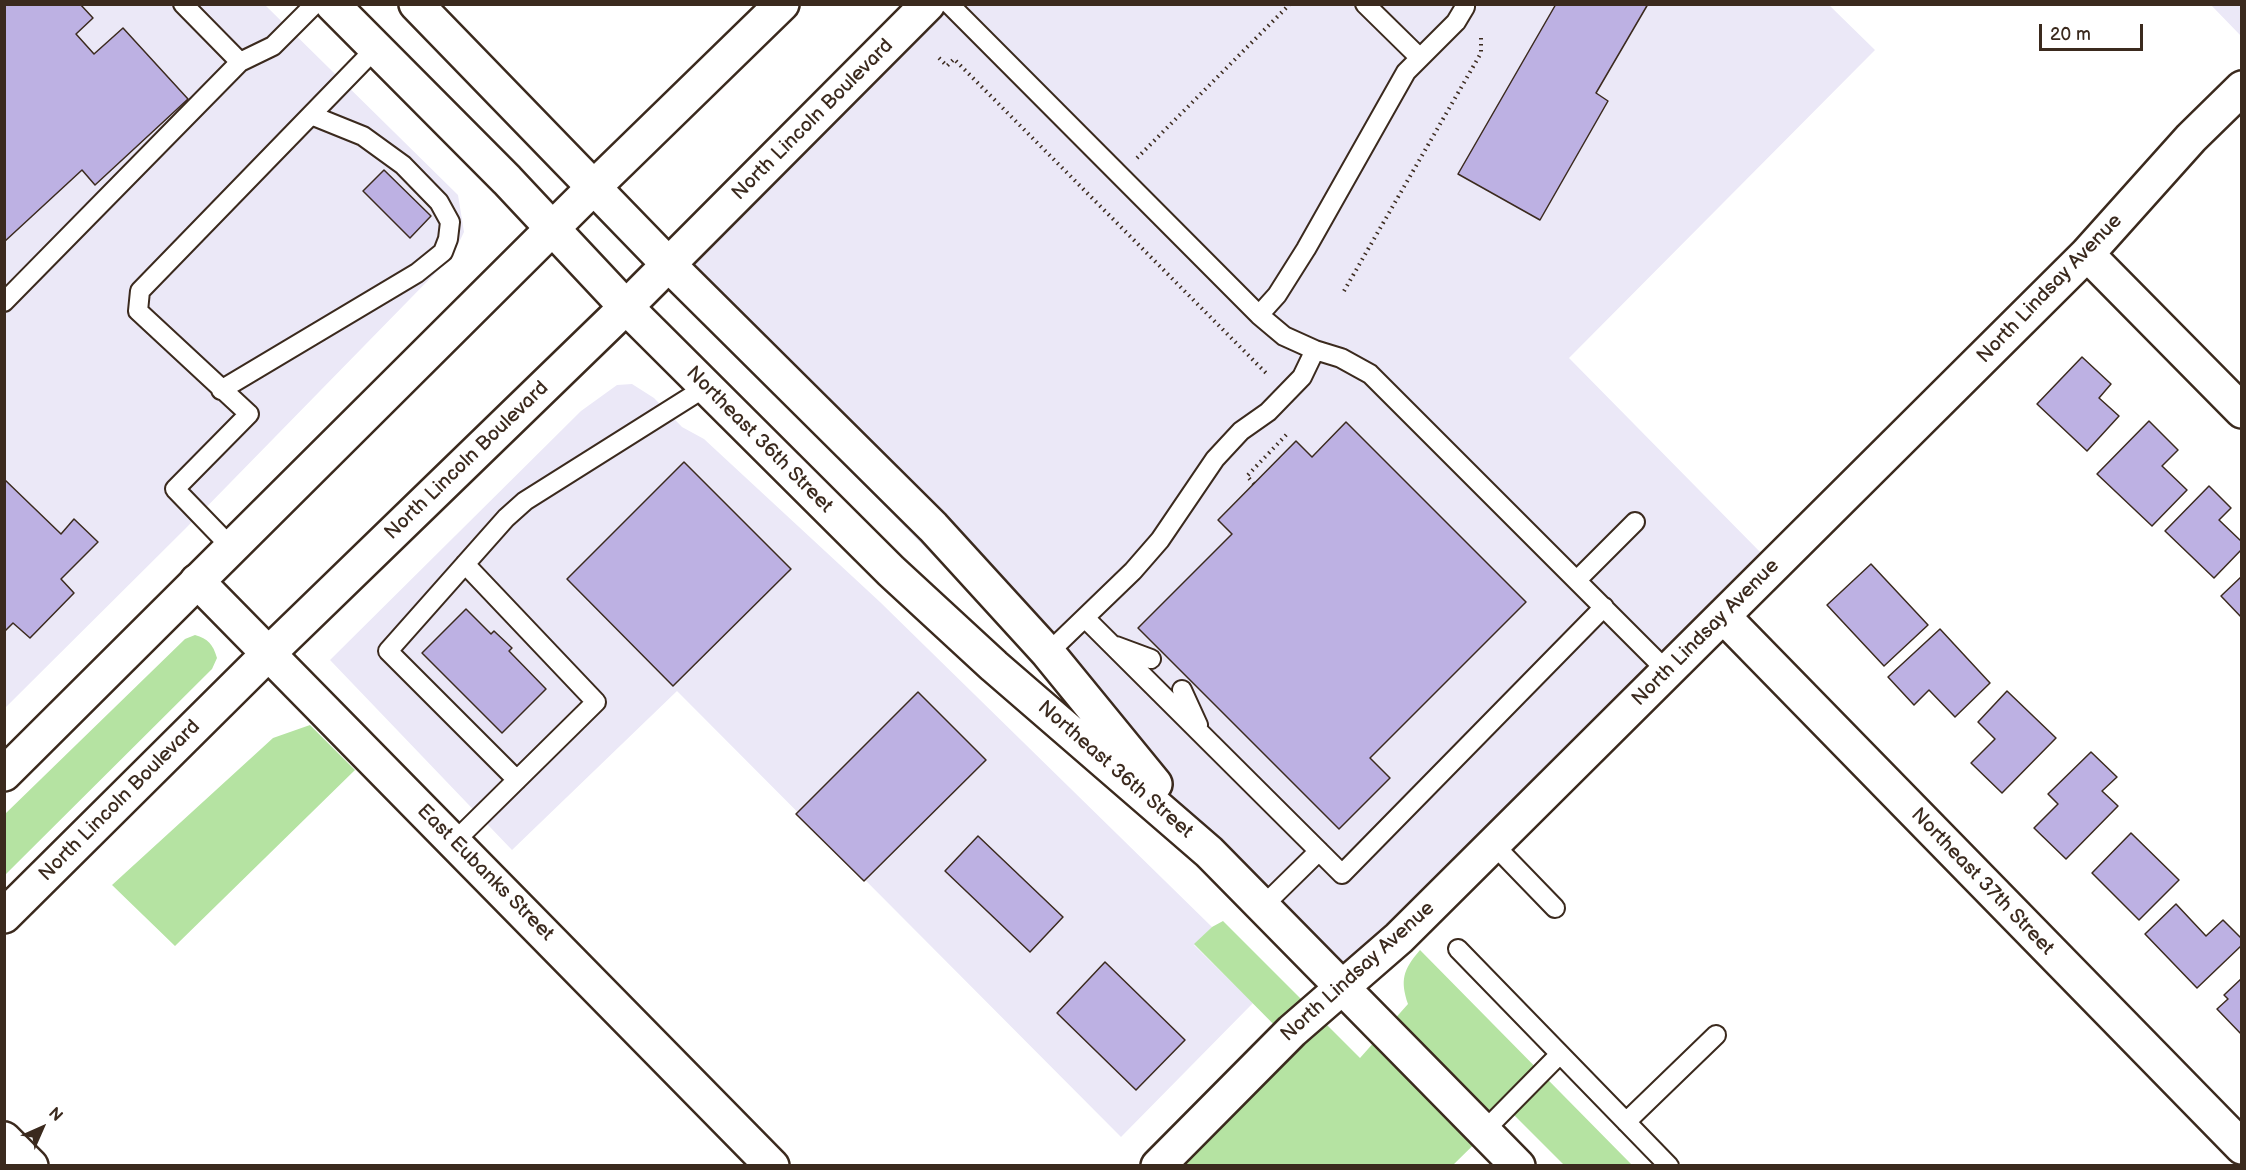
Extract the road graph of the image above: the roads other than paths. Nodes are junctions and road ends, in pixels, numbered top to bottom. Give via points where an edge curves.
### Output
1 (183, 4) edge
2 (315, 4) edge
3 (332, 4) edge
4 (416, 4) edge
5 (782, 4) edge
6 (928, 4) edge
7 (949, 4) edge
8 (1365, 4) edge
9 (1464, 4) edge
10 (376, 48) junction
11 (1420, 58) junction
12 (240, 62) junction
13 (2241, 88) edge
14 (311, 115) junction
15 (594, 187) junction
16 (553, 228) junction
17 (2087, 254) junction
18 (668, 264) junction
19 (4, 302) edge
20 (626, 308) junction
21 (1259, 315) junction
22 (1315, 350) junction
23 (706, 387) junction
24 (221, 390) junction
25 (2241, 411) edge
26 (1635, 522) dead end
27 (231, 547) junction
28 (465, 564) junction
29 (1577, 580) junction
30 (197, 581) junction
31 (1604, 607) junction
32 (1723, 616) junction
33 (1085, 618) junction
34 (1108, 642) junction
35 (1048, 652) junction
36 (268, 654) junction
37 (1151, 659) dead end
38 (1666, 671) junction
39 (1182, 690) dead end
40 (1202, 735) junction
41 (4, 774) edge
42 (518, 780) junction
43 (454, 842) junction
44 (1494, 845) junction
45 (1319, 851) junction
46 (1209, 852) junction
47 (1262, 907) junction
48 (1555, 908) dead end
49 (4, 916) edge
50 (1458, 949) dead end
51 (1342, 987) junction
52 (1716, 1035) dead end
53 (1560, 1054) junction
54 (1626, 1122) junction
55 (1484, 1131) junction
56 (4, 1139) edge
57 (2241, 1148) edge
58 (31, 1166) edge
59 (772, 1166) edge
60 (1158, 1166) edge
61 (1518, 1166) edge
62 (1669, 1166) edge

1 - 12 lane
2 - 12 lane via 273,46
3 - 10 main road, Northeast 36th Street
4 - 15 main road, Northeast 36th Street
5 - 15 main road
6 - 18 main road, North Lincoln Boulevard
7 - 21 lane
8 - 11 lane
9 - 11 lane via 1456,22
10 - 14 lane
10 - 16 main road, Northeast 36th Street
11 - 21 lane via 1406,72 1306,249 1277,295
12 - 19 lane
13 - 17 main road, North Lindsay Avenue
14 - 24 lane via 140,291 138,311
14 - 24 lane via 363,136 403,165 439,202 450,222 448,239 443,252 417,273
15 - 16 main road
15 - 18 main road, Northeast 36th Street
16 - 20 main road, Northeast 36th Street
16 - 27 main road
17 - 25 main road
17 - 32 main road, North Lindsay Avenue
18 - 20 main road, North Lincoln Boulevard
18 - 35 main road, Northeast 36th Street via 933,527
20 - 23 main road, Northeast 36th Street
20 - 36 main road, North Lincoln Boulevard
21 - 22 lane via 1284,336
22 - 29 lane via 1341,358 1370,374
22 - 33 lane via 1302,378 1215,459 1160,540
23 - 28 lane via 525,501
23 - 46 main road, Northeast 36th Street via 899,579
24 - 27 lane via 249,414 175,489
26 - 29 lane
27 - 30 main road
28 - 42 lane via 388,651
28 - 42 lane via 596,702
29 - 31 lane
30 - 36 main road, East Eubanks Street
30 - 41 main road
31 - 38 lane
31 - 45 lane via 1342,874
32 - 38 main road, North Lindsay Avenue
32 - 57 main road, Northeast 37th Street
33 - 34 lane
33 - 35 lane
34 - 37 lane
34 - 40 lane
35 - 46 main road, Northeast 36th Street
36 - 43 main road, East Eubanks Street
36 - 49 main road, North Lincoln Boulevard
38 - 44 main road, North Lindsay Avenue
39 - 40 lane
40 - 45 lane
42 - 43 lane
43 - 59 main road, East Eubanks Street
44 - 48 lane
44 - 51 main road, North Lindsay Avenue via 1399,938
45 - 47 lane
46 - 47 main road, Northeast 36th Street
47 - 51 main road, Northeast 36th Street
50 - 53 lane
51 - 55 main road, Northeast 36th Street
51 - 60 main road, North Lindsay Avenue via 1292,1031
52 - 54 lane
53 - 54 lane
53 - 55 lane
54 - 62 lane
55 - 61 main road, Northeast 36th Street
56 - 58 main road

